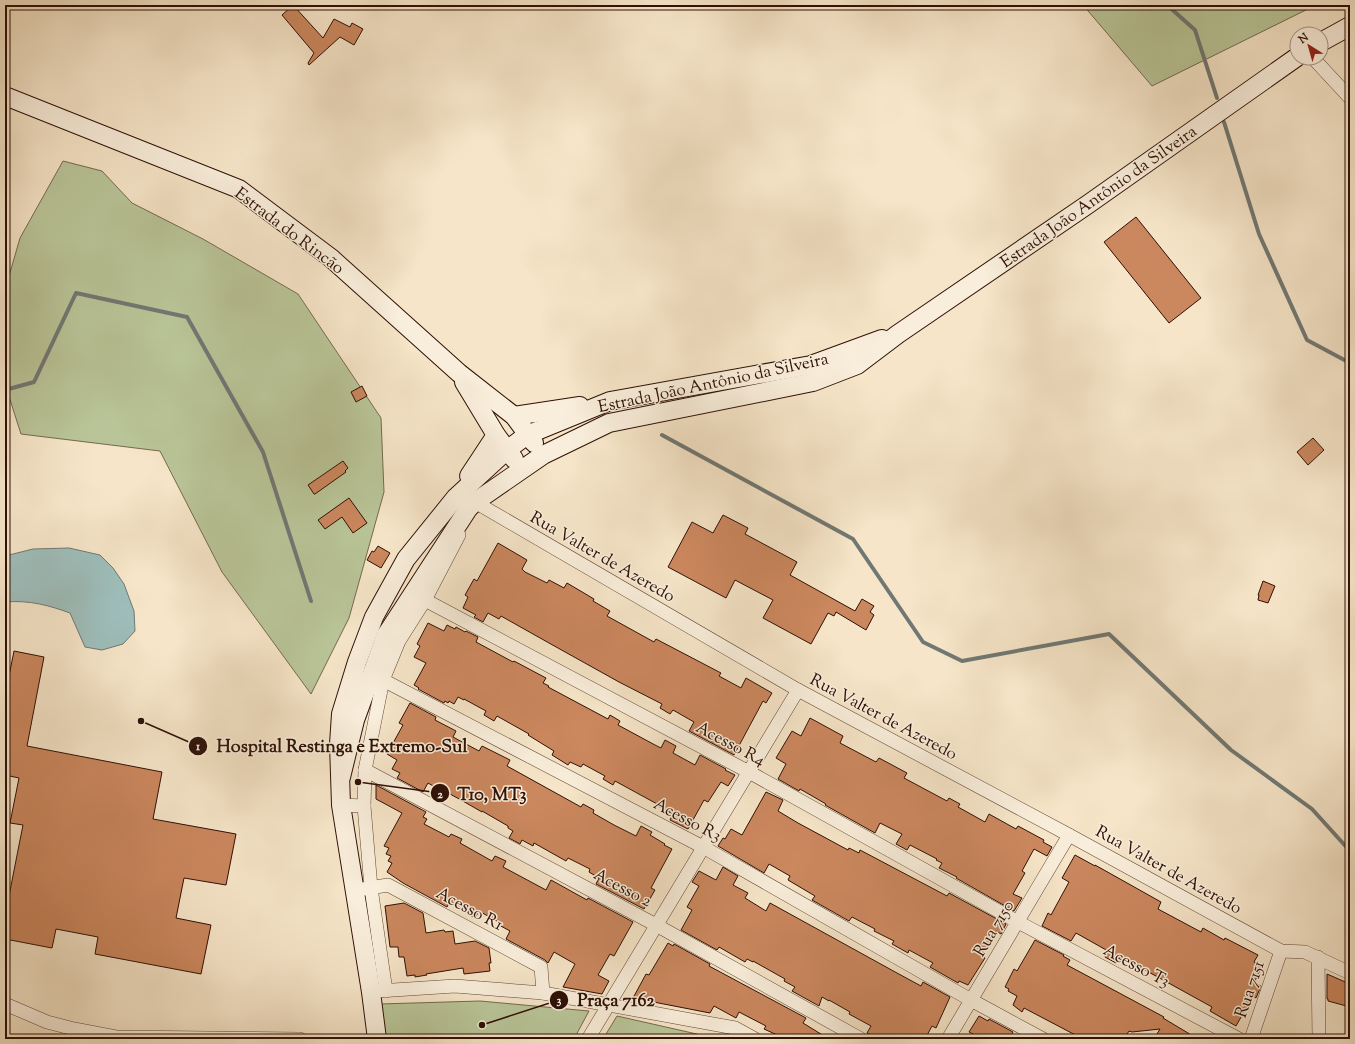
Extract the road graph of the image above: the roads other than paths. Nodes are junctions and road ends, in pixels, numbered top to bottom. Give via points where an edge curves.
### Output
1 (1350, 26) edge
2 (1329, 38) edge
3 (1289, 63) edge
4 (1320, 66) edge
5 (5, 96) edge
6 (1350, 98) edge
7 (898, 334) junction
8 (459, 373) junction
9 (610, 401) junction
10 (514, 416) junction
11 (496, 435) junction
12 (527, 435) junction
13 (507, 450) junction
14 (543, 455) junction
15 (522, 469) junction
16 (466, 503) junction
17 (425, 600) junction
18 (392, 638) junction
19 (383, 680) junction
20 (798, 690) junction
21 (365, 770) junction
22 (749, 772) junction
23 (341, 777) junction
24 (341, 805) junction
25 (364, 806) junction
26 (1069, 835) junction
27 (703, 847) junction
28 (363, 889) junction
29 (1018, 922) junction
30 (656, 925) junction
31 (1281, 951) junction
32 (1318, 957) junction
33 (1350, 973) edge
34 (378, 991) junction
35 (543, 993) junction
36 (971, 1000) junction
37 (5, 1004) edge
38 (608, 1004) junction
39 (300, 1039) edge
40 (377, 1039) edge
41 (588, 1039) edge
42 (755, 1039) edge
43 (862, 1039) edge
44 (948, 1039) edge
45 (1043, 1039) edge
46 (1239, 1039) edge
47 (1250, 1039) edge
48 (1319, 1039) edge

1 - 2 main road
3 - 7 main road, Estrada João Antônio da Silveira
4 - 6 street
5 - 8 main road, Estrada do Rincão via 239,189 331,258
7 - 9 main road, Estrada João Antônio da Silveira via 811,365
7 - 14 main road, Estrada João Antônio da Silveira via 856,365 813,382 609,423
8 - 10 main road, Estrada do Rincão
8 - 11 main road, Estrada do Rincão
9 - 10 main road
9 - 12 main road, Estrada João Antônio da Silveira
10 - 12 main road, Estrada do Rincão
11 - 13 main road, Estrada do Rincão
11 - 16 main road
12 - 13 main road, Estrada João Antônio da Silveira
12 - 14 main road, Estrada do Rincão
13 - 15 main road, Estrada do Rincão
13 - 16 main road, Estrada João Antônio da Silveira
14 - 15 main road, Estrada João Antônio da Silveira
15 - 16 main road, Estrada João Antônio da Silveira
16 - 17 street, Estrada João Antônio da Silveira via 460,532 452,551
16 - 18 main road, Estrada João Antônio da Silveira
16 - 20 street, Rua Valter de Azeredo
16 - 23 main road, Estrada João Antônio da Silveira via 406,558 374,617 341,714
17 - 18 street, Estrada João Antônio da Silveira
17 - 22 street, Acesso R4
18 - 19 street, Estrada João Antônio da Silveira
18 - 23 main road, Estrada João Antônio da Silveira via 355,720
19 - 21 street, Estrada João Antônio da Silveira
19 - 27 street, Acesso R3
20 - 22 street
20 - 26 street, Rua Valter de Azeredo
21 - 25 street, Estrada João Antônio da Silveira
21 - 30 street, Acesso 2
22 - 27 street
22 - 29 street, Acesso R4
23 - 24 main road, Estrada João Antônio da Silveira
24 - 25 street
24 - 28 main road, Estrada João Antônio da Silveira
25 - 28 street, Estrada João Antônio da Silveira
26 - 29 street, Rua 7150
26 - 31 street, Rua Valter de Azeredo
27 - 30 street
27 - 36 street, Acesso R3
28 - 34 main road, Estrada João Antônio da Silveira
28 - 35 street, Acesso R1 via 388,884 541,967
29 - 36 street, Rua 7150
29 - 46 street, Acesso T3
30 - 38 street
30 - 43 street, Acesso 2
31 - 32 street via 1305,952
31 - 47 street, Rua 7151
32 - 33 street
32 - 48 street
34 - 35 street via 455,986
34 - 40 main road, Estrada João Antônio da Silveira
35 - 38 street
36 - 44 street, Rua 7150
36 - 45 street, Acesso R3
37 - 39 street via 47,1022 74,1030 116,1037
38 - 41 street
38 - 42 street via 735,1028

